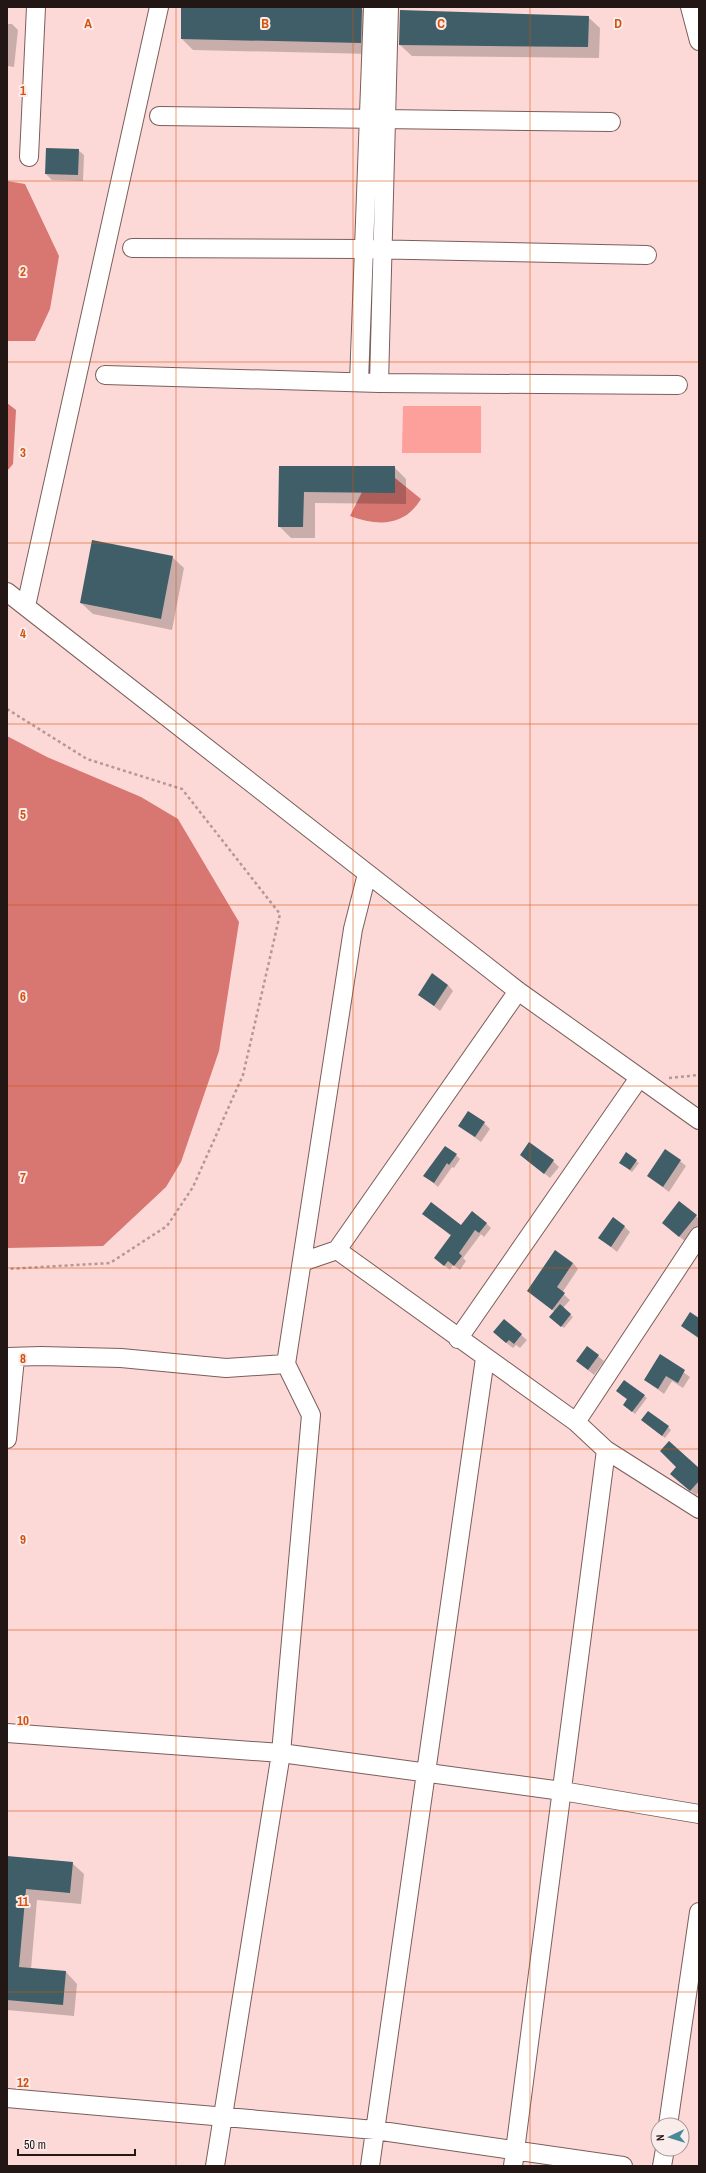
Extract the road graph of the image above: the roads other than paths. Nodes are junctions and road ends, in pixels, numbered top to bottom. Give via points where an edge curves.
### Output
1 (36, 7) edge
2 (159, 7) edge
3 (373, 7) edge
4 (389, 7) edge
5 (690, 7) edge
6 (699, 41) edge
7 (159, 116) dead end
8 (376, 120) junction
9 (611, 122) dead end
10 (29, 157) dead end
11 (132, 248) dead end
12 (364, 249) junction
13 (382, 250) junction
14 (646, 255) dead end
15 (105, 375) dead end
16 (359, 382) junction
17 (378, 383) junction
18 (678, 385) dead end
19 (7, 592) edge
20 (26, 606) junction
21 (367, 874) junction
22 (518, 991) junction
23 (639, 1078) junction
24 (699, 1120) edge
25 (699, 1236) edge
26 (337, 1250) junction
27 (302, 1262) junction
28 (458, 1339) junction
29 (11, 1357) edge
30 (485, 1358) junction
31 (286, 1364) junction
32 (576, 1422) junction
33 (7, 1439) edge
34 (606, 1450) junction
35 (699, 1509) edge
36 (7, 1733) edge
37 (281, 1753) junction
38 (426, 1774) junction
39 (562, 1791) junction
40 (699, 1814) edge
41 (699, 1912) edge
42 (7, 2098) edge
43 (223, 2116) junction
44 (669, 2117) edge
45 (375, 2130) junction
46 (514, 2159) edge
47 (215, 2166) edge
48 (370, 2166) edge
49 (623, 2166) edge

1 - 10 street
2 - 20 street
3 - 8 street
4 - 8 street
5 - 6 street
7 - 8 street
8 - 9 street
8 - 12 street
8 - 13 street
11 - 12 street
12 - 13 street
12 - 16 street
13 - 14 street
13 - 17 street
15 - 16 street
16 - 17 street
17 - 18 street
19 - 20 street
20 - 21 street
21 - 22 street
21 - 27 street via 353,929
22 - 23 street
22 - 26 street
23 - 24 street
23 - 28 street
25 - 32 street
26 - 27 street
26 - 28 street
27 - 31 street
28 - 30 street
29 - 31 street via 121,1358 226,1368
29 - 33 street
30 - 32 street
30 - 38 street
31 - 37 street via 311,1415
32 - 34 street
34 - 35 street
34 - 39 street
36 - 37 street
37 - 38 street
37 - 43 street
38 - 39 street
38 - 45 street
39 - 40 street
39 - 46 street
41 - 44 street
42 - 43 street
43 - 45 street
43 - 47 street
45 - 46 street
45 - 48 street
46 - 49 street

